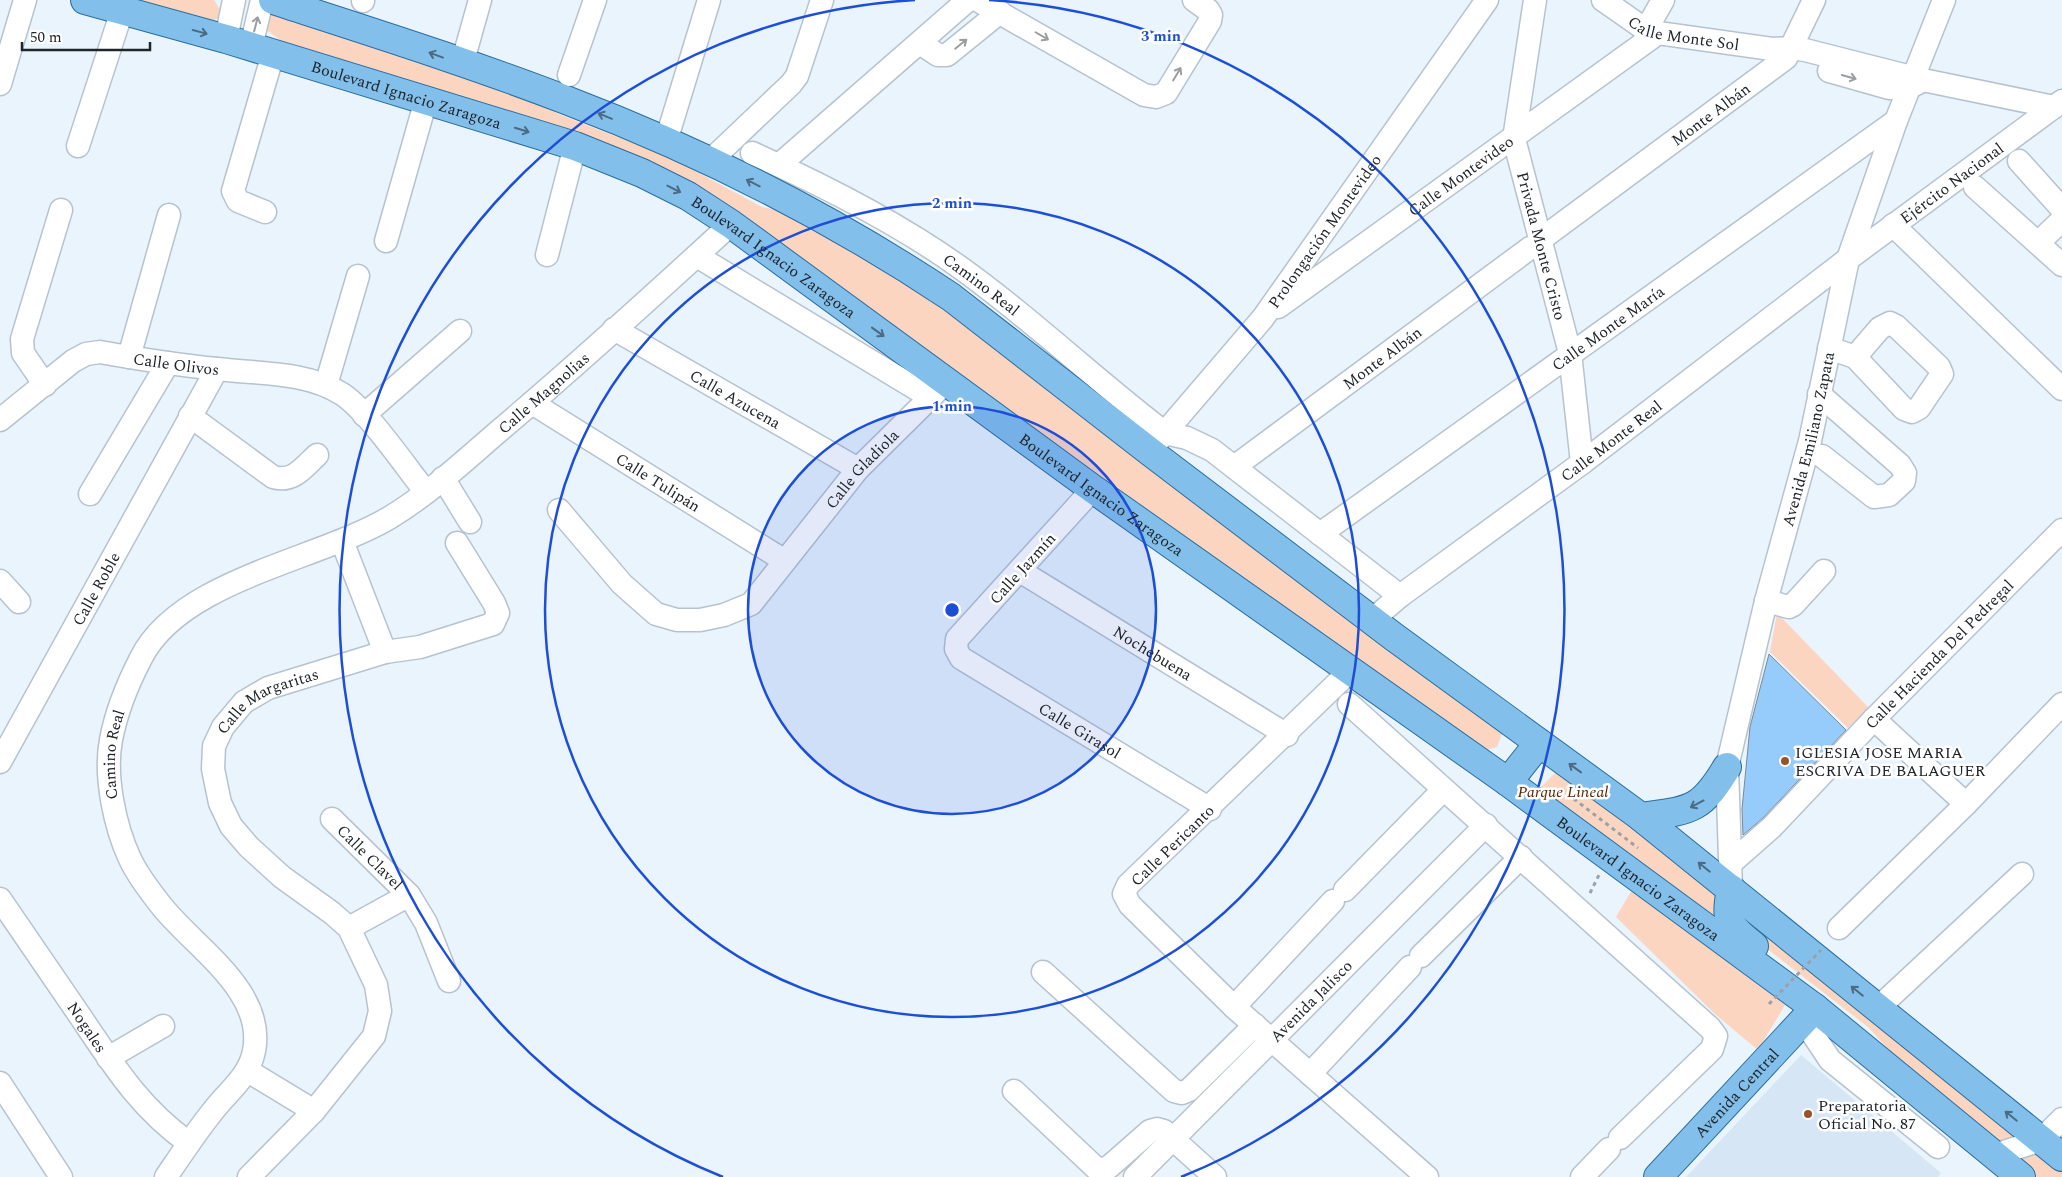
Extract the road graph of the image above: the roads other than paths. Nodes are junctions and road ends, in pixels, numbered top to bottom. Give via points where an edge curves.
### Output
1 (25, 0) edge
2 (85, 0) edge
3 (234, 0) edge
4 (262, 0) edge
5 (273, 0) edge
6 (480, 0) edge
7 (595, 0) edge
8 (708, 0) edge
9 (822, 0) edge
10 (968, 0) edge
11 (977, 0) edge
12 (1194, 0) edge
13 (1488, 0) edge
14 (1535, 0) edge
15 (1603, 0) edge
16 (1663, 0) edge
17 (1814, 0) edge
18 (1944, 0) edge
19 (122, 11) junction
20 (1000, 12) junction
21 (1652, 31) junction
22 (920, 44) junction
23 (250, 47) junction
24 (1783, 51) junction
25 (462, 64) junction
26 (570, 75) dead end
27 (1915, 82) junction
28 (0, 84) edge
29 (426, 100) junction
30 (2058, 104) edge
31 (1896, 121) junction
32 (1514, 139) junction
33 (666, 141) junction
34 (78, 146) dead end
35 (575, 146) junction
36 (752, 153) dead end
37 (710, 161) junction
38 (2018, 161) dead end
39 (779, 165) junction
40 (1975, 187) dead end
41 (2062, 209) edge
42 (60, 210) dead end
43 (265, 212) dead end
44 (169, 215) dead end
45 (2062, 220) edge
46 (731, 224) junction
47 (1894, 225) junction
48 (386, 241) dead end
49 (2038, 243) junction
50 (1535, 244) junction
51 (547, 255) dead end
52 (696, 256) junction
53 (1848, 259) junction
54 (2062, 265) edge
55 (358, 276) dead end
56 (1263, 318) junction
57 (614, 329) junction
58 (460, 331) dead end
59 (1829, 348) junction
60 (1570, 353) junction
61 (129, 357) junction
62 (1855, 357) dead end
63 (168, 363) junction
64 (217, 369) junction
65 (44, 385) junction
66 (326, 385) junction
67 (2062, 389) edge
68 (938, 390) junction
69 (1819, 394) junction
70 (532, 403) junction
71 (364, 415) junction
72 (190, 416) junction
73 (0, 420) edge
74 (1157, 442) junction
75 (317, 455) dead end
76 (1822, 456) dead end
77 (1582, 463) junction
78 (1234, 467) junction
79 (858, 469) junction
80 (434, 485) junction
81 (1093, 489) junction
82 (90, 494) dead end
83 (559, 510) dead end
84 (470, 522) dead end
85 (2062, 530) edge
86 (1320, 534) junction
87 (342, 541) junction
88 (457, 543) dead end
89 (785, 561) junction
90 (1824, 571) dead end
91 (1020, 572) junction
92 (0, 581) edge
93 (1400, 596) junction
94 (18, 602) dead end
95 (1766, 602) junction
96 (1372, 620) junction
97 (956, 649) joint
98 (385, 652) junction
99 (1350, 672) junction
100 (1349, 704) dead end
101 (2062, 704) edge
102 (1874, 719) junction
103 (1286, 735) junction
104 (1539, 743) junction
105 (0, 762) edge
106 (1727, 767) junction
107 (1508, 782) junction
108 (1443, 790) junction
109 (1966, 804) junction
110 (1210, 809) junction
111 (1641, 817) junction
112 (332, 819) dead end
113 (1486, 825) junction
114 (1521, 857) junction
115 (2022, 874) dead end
116 (1731, 876) junction
117 (409, 895) junction
118 (0, 899) edge
119 (349, 928) junction
120 (1839, 928) dead end
121 (1043, 972) dead end
122 (449, 981) dead end
123 (1234, 1007) junction
124 (1878, 1008) junction
125 (1810, 1015) junction
126 (1255, 1025) junction
127 (163, 1026) dead end
128 (1273, 1041) junction
129 (108, 1058) junction
130 (248, 1071) junction
131 (1893, 1071) junction
132 (1310, 1074) junction
133 (0, 1083) edge
134 (1014, 1091) dead end
135 (314, 1111) junction
136 (2062, 1119) edge
137 (1173, 1139) junction
138 (2041, 1140) junction
139 (189, 1143) junction
140 (1938, 1147) dead end
141 (1995, 1155) junction
142 (2062, 1157) edge
143 (62, 1177) edge
144 (166, 1177) edge
145 (249, 1177) edge
146 (1135, 1177) edge
147 (1216, 1177) edge
148 (1427, 1177) edge
149 (1582, 1177) edge
150 (1658, 1177) edge
151 (2021, 1177) edge

1 - 28 street
2 - 19 main road, Boulevard Ignacio Zaragoza
3 - 23 street
23 -> 4 street
25 -> 5 main road
6 - 25 street
7 - 26 street
8 - 33 street
9 - 37 street via 797,76
10 - 22 street
11 - 20 street
20 -> 12 street via 1144,94 1156,97 1166,93 1210,21 1208,10
13 - 56 street, Prolongación Montevideo
14 - 32 street, Privada Monte Cristo
15 - 21 street, Calle Monte Sol
16 - 21 street
17 - 24 street
18 - 27 street, Avenida Emiliano Zapata
19 -> 23 main road, Boulevard Ignacio Zaragoza
19 - 34 street
22 -> 20 street via 938,55 947,55
21 - 24 street, Calle Monte Sol
21 - 32 street, Calle Montevideo
22 - 39 street
23 - 29 main road, Boulevard Ignacio Zaragoza
23 - 43 street via 233,191 238,201
24 - 27 street, Calle Monte Sol via 1889,88
24 - 50 street, Monte Albán
33 -> 25 main road via 566,100
27 - 30 street, Calle Monte Sol
27 - 31 street, Avenida Emiliano Zapata
29 -> 35 main road, Boulevard Ignacio Zaragoza
29 - 48 street
30 - 47 street, Ejército Nacional
31 - 53 street, Avenida Emiliano Zapata
31 - 60 street, Calle Monte María
32 - 50 street, Privada Monte Cristo
32 - 56 street, Calle Montevideo
33 - 37 main road
35 -> 46 main road, Boulevard Ignacio Zaragoza via 650,177 688,196
35 - 51 street
36 - 39 street, Camino Real
74 -> 37 main road via 927,281 822,220
38 - 41 street
39 - 74 street, Camino Real via 861,207 959,266 1039,328
40 - 49 street
42 - 65 street via 22,339 23,353
44 - 61 street
45 - 49 street
46 - 52 street, Calle Magnolias
46 -> 68 main road, Boulevard Ignacio Zaragoza
47 - 53 street, Ejército Nacional
47 - 67 street
49 - 54 street
50 - 60 street, Privada Monte Cristo
50 - 78 street, Monte Albán
52 - 57 street, Calle Magnolias
52 - 68 street
53 - 59 street, Avenida Emiliano Zapata
53 - 77 street, Calle Monte Real
55 - 66 street
56 - 74 street, Prolongación Montevideo
57 - 70 street, Calle Magnolias
57 - 79 street, Calle Azucena
58 - 71 street
59 - 62 street
59 - 69 street, Avenida Emiliano Zapata
60 - 77 street, Privada Monte Cristo
60 - 86 street, Calle Monte María
61 - 63 street, Calle Olivos
61 - 65 street, Calle Olivos via 100,352 86,354
63 - 64 street, Calle Olivos
63 - 82 street
64 - 66 street, Calle Olivos via 282,375
64 - 72 street, Calle Roble
65 - 73 street, Calle Olivos
66 - 71 street, Calle Olivos via 344,395
68 - 79 street, Calle Gladiola
68 - 81 main road, Boulevard Ignacio Zaragoza
69 - 76 street via 1900,465 1905,473 1904,480 1889,495 1874,497
69 - 95 street, Avenida Emiliano Zapata via 1810,441
70 - 80 street, Calle Magnolias
70 - 89 street, Calle Tulipán
71 - 80 street
72 - 75 street via 272,477 282,480 293,477
72 - 105 street, Calle Roble
74 - 78 street via 1187,438 1212,450
74 - 96 main road
77 - 93 street, Calle Monte Real
78 - 86 street
79 - 89 street, Calle Gladiola
80 - 84 street
80 - 87 street, Camino Real via 388,518
81 - 91 street, Calle Jazmín
81 - 99 main road, Boulevard Ignacio Zaragoza
83 - 89 street, Calle Gladiola via 622,584 656,614 677,620 724,615 751,604
85 - 102 street, Calle Hacienda Del Pedregal
86 - 93 street
87 - 98 street
87 - 130 street, Camino Real via 210,594 167,624 142,655 110,742 110,780 118,827 131,862 161,906 226,974 245,999 256,1028
88 - 98 street, Calle Margaritas via 498,613 493,624 420,647
90 - 95 street via 1793,606
91 - 97 street, Calle Jazmín via 957,639
91 - 103 street, Nochebuena
92 - 94 street
93 - 96 street, Calle Monte Real
95 - 106 street, Avenida Emiliano Zapata
96 - 104 main road
97 - 110 street, Calle Girasol via 961,658
98 - 119 street, Calle Margaritas via 268,688 244,702 214,746 213,769 220,803 231,826 248,847 282,877
99 - 103 street, Calle Pericanto
99 - 107 main road, Boulevard Ignacio Zaragoza
100 - 108 street
101 - 109 street
102 - 109 street
102 - 116 street, Calle Hacienda Del Pedregal via 1772,827
103 - 110 street, Calle Pericanto
104 - 107 main road
111 -> 104 main road
106 -> 111 main road via 1703,801 1690,808
106 - 116 street, Avenida Emiliano Zapata
107 - 125 main road, Boulevard Ignacio Zaragoza
108 - 113 street
108 - 123 street
109 - 120 street
110 - 123 street, Calle Pericanto via 1128,885 1124,894 1130,906
116 -> 111 main road
112 - 117 street, Calle Clavel
113 - 114 street
113 - 128 street, Avenida Jalisco
114 - 132 street via 1415,961
114 - 149 street via 1716,1036 1712,1049
115 - 124 street
124 -> 116 main road
116 - 131 main road via 1727,917 1735,932 1879,1044
117 - 119 street, Calle Clavel
117 - 122 street, Calle Clavel via 426,923
118 - 129 street, Nogales
119 - 135 street, Calle Margaritas via 376,985 380,1011 374,1036
121 - 126 street via 1174,1092 1189,1090
123 - 126 street, Calle Pericanto
138 -> 124 main road
125 - 131 main road, Boulevard Ignacio Zaragoza
125 - 140 street via 1830,1060
125 - 150 main road, Avenida Central
126 - 128 street, Calle Pericanto
127 - 129 street
128 - 132 street, Calle Pericanto
128 - 137 street, Avenida Jalisco
129 - 139 street, Nogales via 145,1106
130 - 135 street
130 - 139 street, Camino Real
131 - 141 main road, Boulevard Ignacio Zaragoza
132 - 148 street, Calle Pericanto
133 - 143 street
134 - 137 street via 1098,1170 1109,1167 1150,1131 1164,1131
135 - 145 street, Calle Margaritas
136 - 138 street
137 - 146 street, Avenida Jalisco
137 - 147 street
138 - 141 street
138 - 142 main road
139 - 144 street, Camino Real
141 - 151 main road, Boulevard Ignacio Zaragoza

